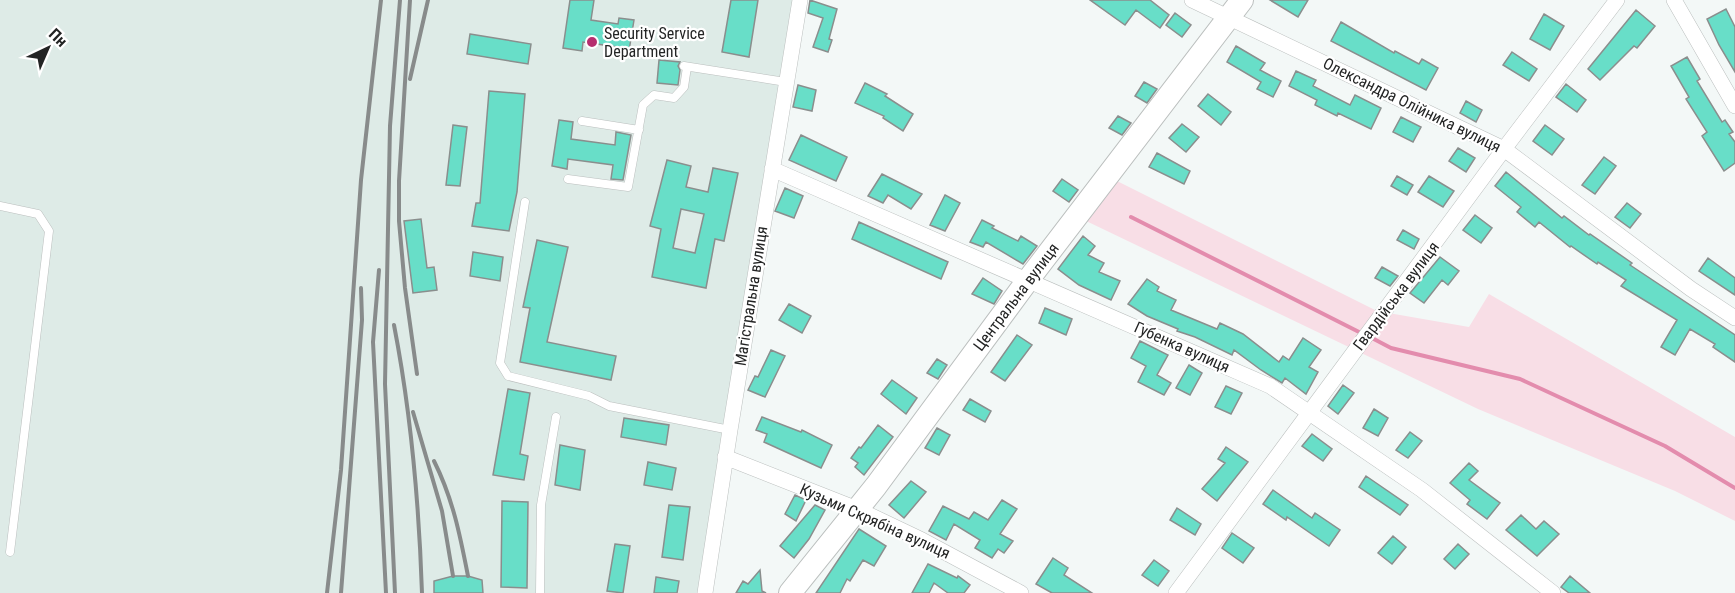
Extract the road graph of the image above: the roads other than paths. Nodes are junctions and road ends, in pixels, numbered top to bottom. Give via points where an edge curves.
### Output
1 (800, 0) edge
2 (1192, 0) edge
3 (1617, 0) edge
4 (1674, 0) edge
5 (1236, 9) edge
6 (786, 82) junction
7 (1735, 106) edge
8 (582, 121) dead end
9 (639, 130) junction
10 (1504, 149) junction
11 (772, 169) junction
12 (568, 179) dead end
13 (525, 202) dead end
14 (0, 206) edge
15 (1028, 280) junction
16 (1735, 318) edge
17 (1310, 412) junction
18 (556, 417) dead end
19 (730, 430) junction
20 (725, 457) junction
21 (857, 509) junction
22 (10, 552) dead end
23 (540, 593) edge
24 (705, 593) edge
25 (790, 593) edge
26 (1021, 593) edge
27 (1176, 593) edge
28 (1553, 593) edge

1 - 6 street, Магістральна вулиця
2 - 5 street, Олександра Олійника вулиця
3 - 10 street, Гвардійська вулиця
4 - 7 street
5 - 10 street, Олександра Олійника вулиця
5 - 15 main road, Центральна вулиця
6 - 9 lane via 685,66 684,87 674,98 654,95 643,105
6 - 11 street, Магістральна вулиця
8 - 9 lane
9 - 12 lane via 628,187
10 - 16 street, Олександра Олійника вулиця
10 - 17 street, Гвардійська вулиця
11 - 15 street, Губенка вулиця
11 - 19 street, Магістральна вулиця
13 - 19 lane via 500,363 508,376 589,396 609,406
14 - 22 lane via 38,214 50,231
15 - 17 street, Губенка вулиця via 1270,386
15 - 21 main road, Центральна вулиця
17 - 27 street, Гвардійська вулиця
17 - 28 street, Губенка вулиця via 1422,490
18 - 23 lane via 541,505
19 - 20 street, Магістральна вулиця
20 - 21 street, Кузьми Скрябіна вулиця
20 - 24 street, Магістральна вулиця
21 - 25 main road, Центральна вулиця
21 - 26 street, Кузьми Скрябіна вулиця

